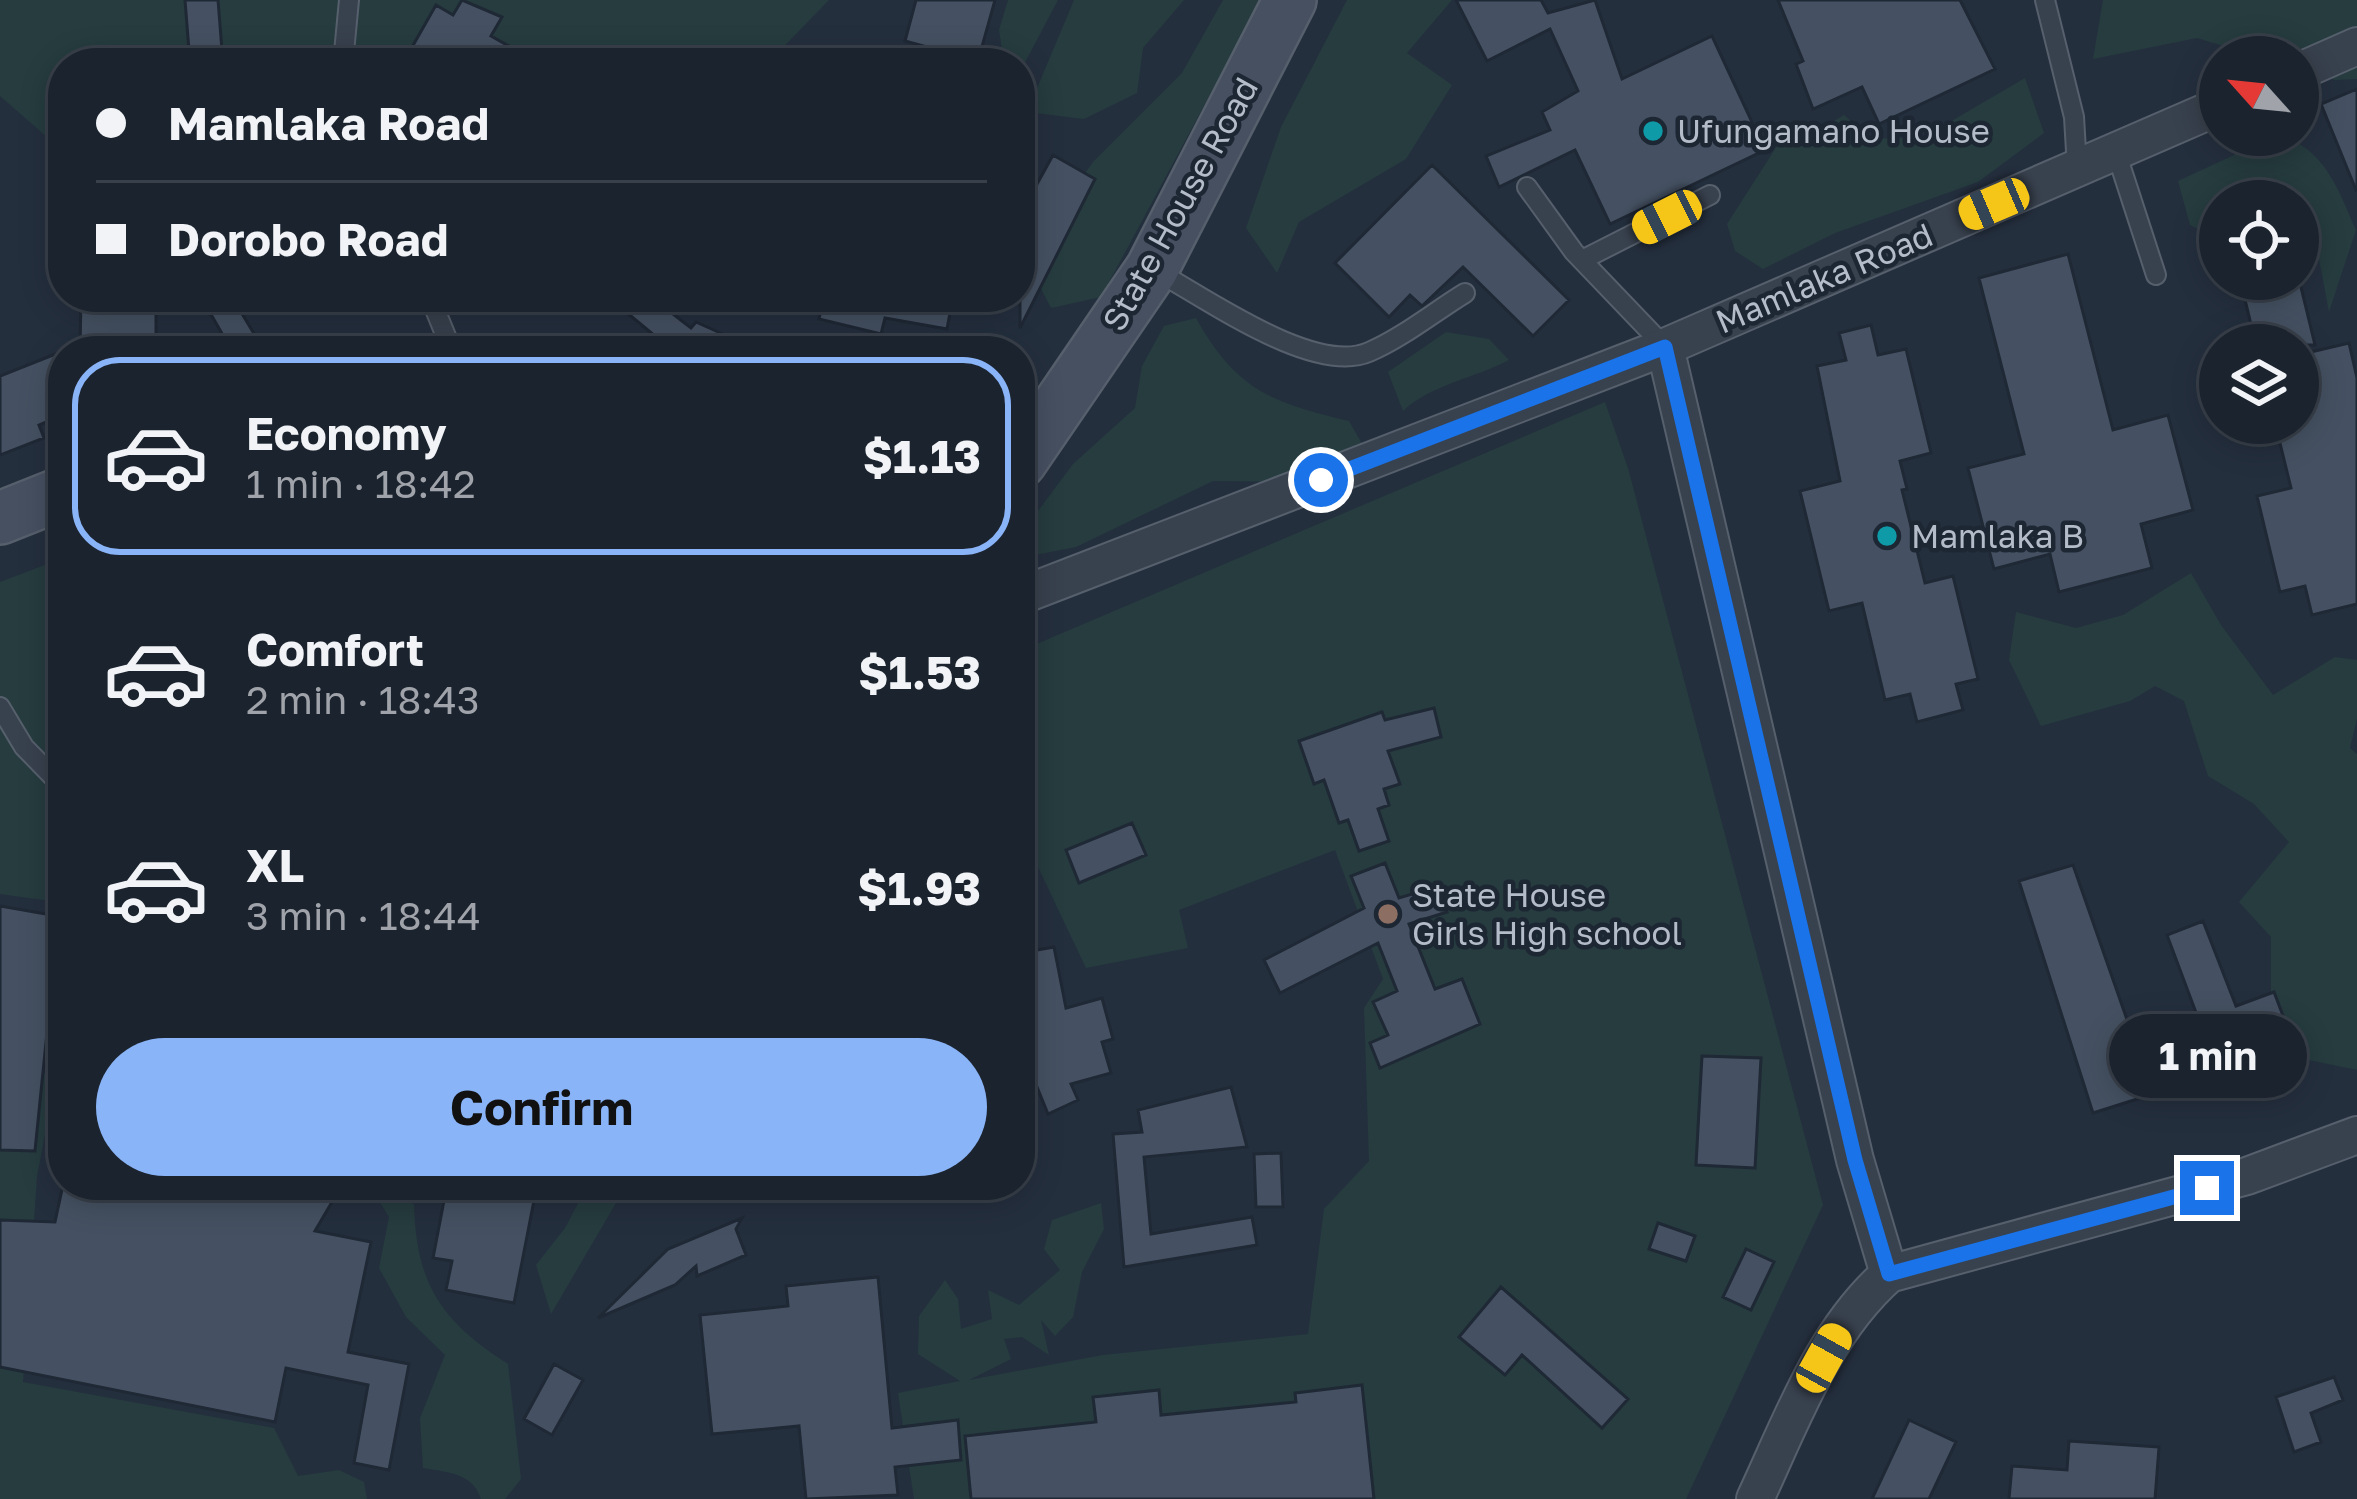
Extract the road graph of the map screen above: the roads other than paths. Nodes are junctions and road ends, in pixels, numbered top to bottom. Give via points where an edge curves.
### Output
1 (349, 0) edge
2 (1290, 0) edge
3 (2045, 0) edge
4 (2357, 46) edge
5 (344, 48) edge
6 (2319, 63) edge
7 (2199, 115) edge
8 (2116, 152) junction
9 (2077, 168) junction
10 (1527, 187) dead end
11 (1710, 196) dead end
12 (1582, 260) junction
13 (1152, 269) junction
14 (2156, 275) dead end
15 (1465, 293) dead end
16 (1665, 347) junction
17 (1035, 440) edge
18 (48, 499) edge
19 (0, 518) edge
20 (1035, 590) edge
21 (0, 707) edge
22 (48, 771) edge
23 (2357, 1135) edge
24 (1889, 1274) junction
25 (1755, 1499) edge

1 - 5 lane
2 - 13 street, State House Road
3 - 9 lane via 2074,117
4 - 6 street
7 - 8 street, Mamlaka Road
8 - 9 street, Mamlaka Road
8 - 14 lane
9 - 16 street, Mamlaka Road
10 - 12 lane
11 - 12 lane
12 - 16 lane
13 - 15 lane via 1294,346 1346,358 1370,352
13 - 17 street, State House Road
16 - 20 street, Mamlaka Road
16 - 24 street via 1855,1160
18 - 19 street
21 - 22 lane
23 - 24 street via 2248,1176
24 - 25 street via 1838,1332

